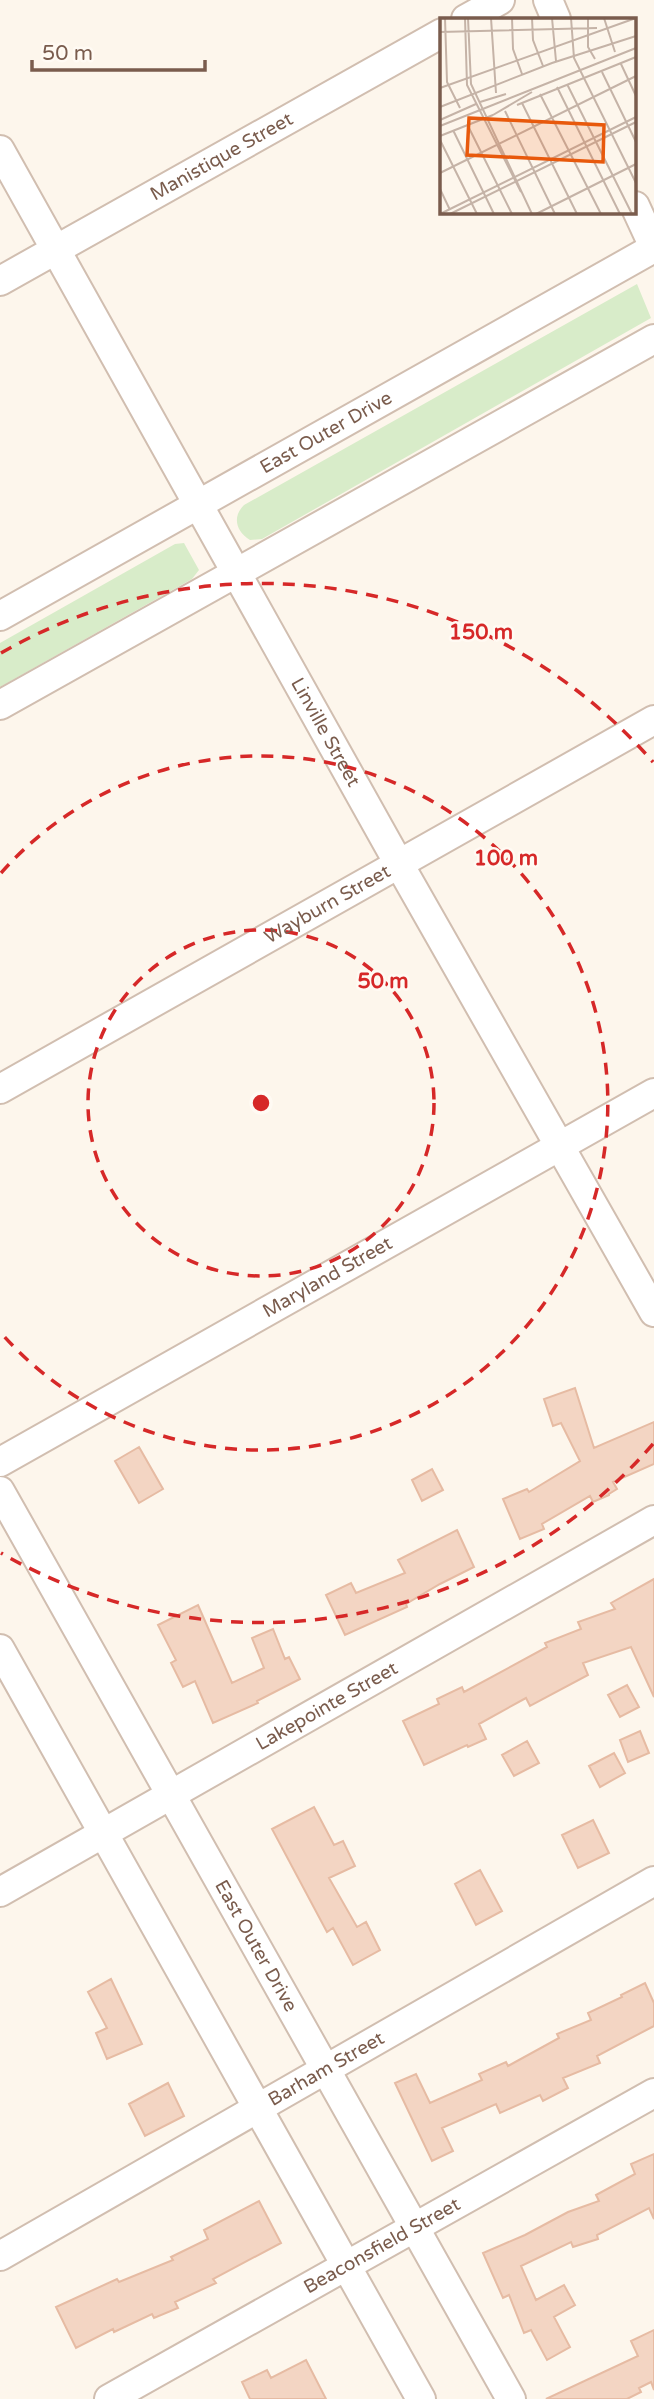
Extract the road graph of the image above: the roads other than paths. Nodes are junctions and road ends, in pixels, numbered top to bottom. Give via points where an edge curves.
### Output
1 (500, 0) edge
2 (548, 0) edge
3 (468, 18) edge
4 (556, 18) edge
5 (440, 34) edge
6 (0, 150) edge
7 (636, 208) edge
8 (654, 248) edge
9 (56, 250) junction
10 (0, 281) edge
11 (654, 339) edge
12 (197, 504) junction
13 (235, 572) junction
14 (0, 616) edge
15 (0, 705) edge
16 (654, 720) edge
17 (400, 864) junction
18 (0, 1089) edge
19 (654, 1093) edge
20 (559, 1146) junction
21 (654, 1312) edge
22 (0, 1462) edge
23 (0, 1491) edge
24 (654, 1520) edge
25 (0, 1649) edge
26 (171, 1794) junction
27 (103, 1832) junction
28 (654, 1881) edge
29 (0, 1892) edge
30 (326, 2068) junction
31 (654, 2093) edge
32 (257, 2107) junction
33 (415, 2228) junction
34 (0, 2256) edge
35 (346, 2266) junction
36 (109, 2399) edge
37 (421, 2399) edge
38 (511, 2399) edge

1 - 3 street
2 - 4 street
5 - 9 street, Manistique Street
6 - 9 street, Linville Street
7 - 8 street
8 - 12 street, East Outer Drive
9 - 10 street, Manistique Street
9 - 12 street, Linville Street
11 - 13 street
12 - 13 street, Linville Street
12 - 14 street, East Outer Drive
13 - 15 street
13 - 17 street, Linville Street
16 - 17 street, Wayburn Street
17 - 18 street, Wayburn Street
17 - 20 street, Linville Street
19 - 20 street, Maryland Street
20 - 21 street, Linville Street
20 - 22 street, Maryland Street
23 - 26 street, East Outer Drive
24 - 26 street, Lakepointe Street
25 - 27 street
26 - 27 street, Lakepointe Street
26 - 30 street, East Outer Drive
27 - 29 street, Lakepointe Street
27 - 32 street
28 - 30 street, Barham Street
30 - 32 street, Barham Street
30 - 33 street, East Outer Drive
31 - 33 street, Beaconsfield Street
32 - 34 street, Barham Street
32 - 35 street
33 - 35 street, Beaconsfield Street
33 - 38 street, East Outer Drive
35 - 36 street, Beaconsfield Street
35 - 37 street

